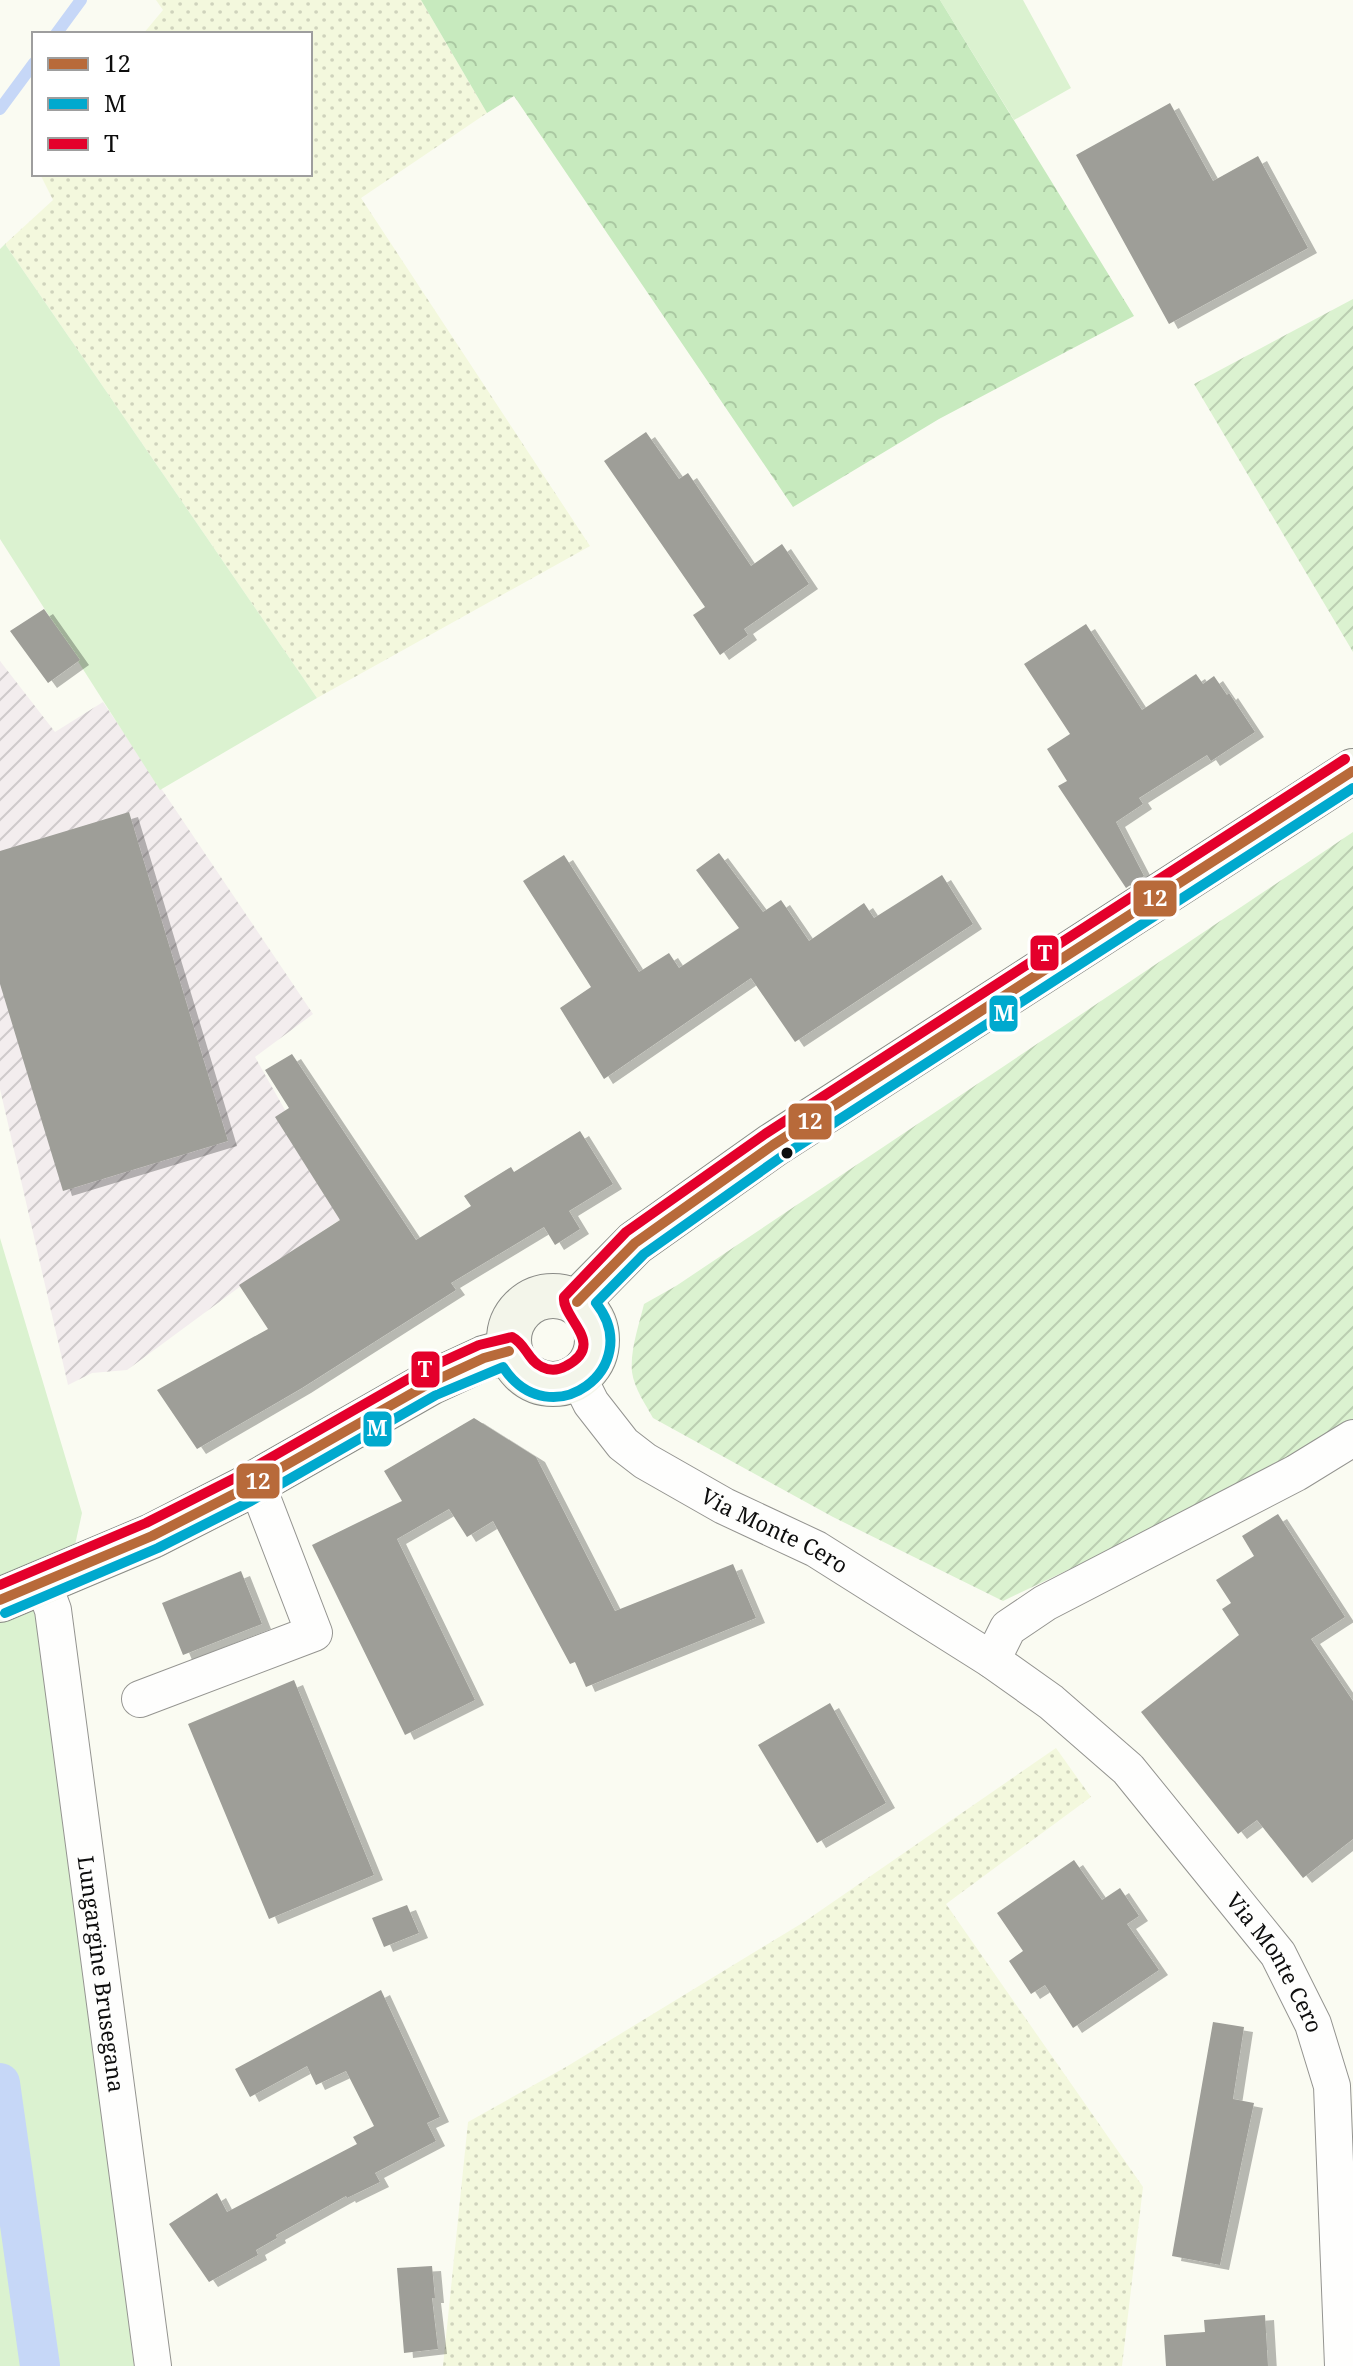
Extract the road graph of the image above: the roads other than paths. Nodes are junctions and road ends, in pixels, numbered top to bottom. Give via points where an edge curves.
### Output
1 (1353, 771) edge
2 (577, 1302) junction
3 (509, 1351) junction
4 (578, 1377) junction
5 (1353, 1438) edge
6 (256, 1482) junction
7 (22, 1591) edge
8 (992, 1660) junction
9 (140, 1699) dead end
10 (153, 2366) edge
11 (1343, 2366) edge

1 - 2 main road via 773,1145 635,1243
2 - 3 main road via 560,1296 526,1305 514,1317
2 - 4 main road via 592,1319 598,1340 593,1361
3 - 4 main road via 524,1375 537,1382 551,1385
3 - 6 main road via 430,1383
4 - 8 street, Via Monte Cero via 623,1444 645,1461 816,1549
5 - 8 street via 1045,1603 1008,1628
6 - 7 main road via 152,1536
6 - 9 street via 314,1633
7 - 10 street, Lungargine Brusegana via 53,1610 56,1625
8 - 11 street, Via Monte Cero via 1051,1702 1128,1769 1278,1954 1313,2024 1332,2086

